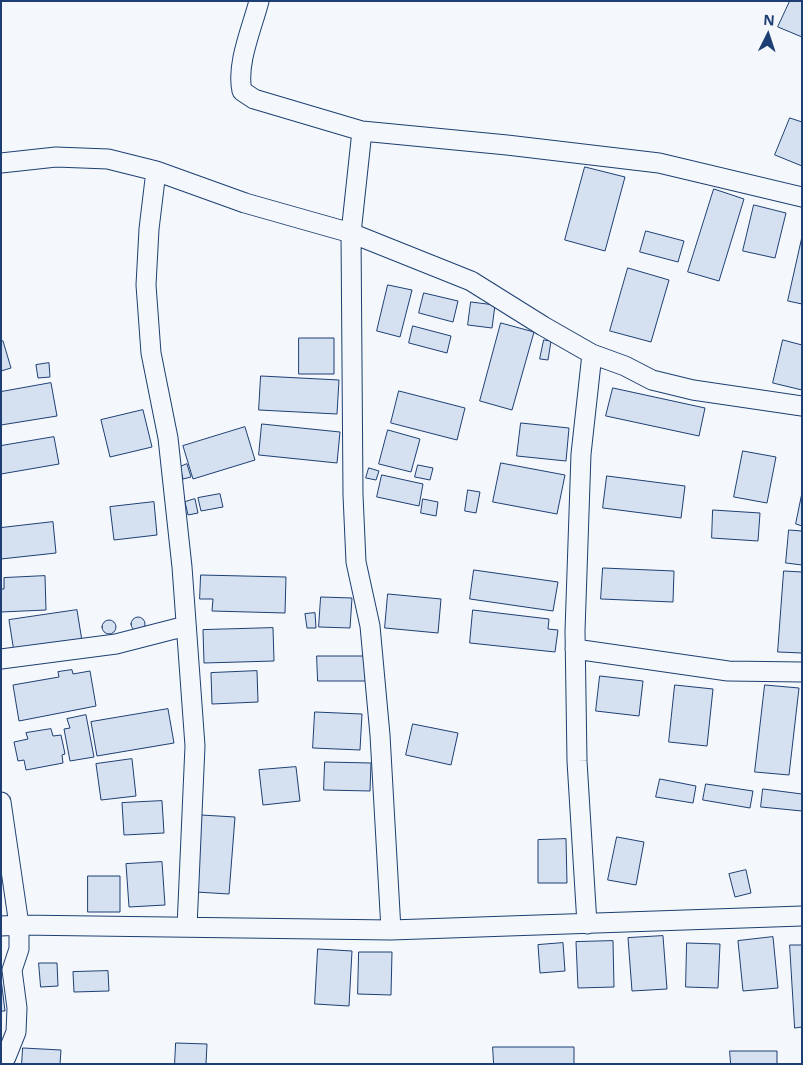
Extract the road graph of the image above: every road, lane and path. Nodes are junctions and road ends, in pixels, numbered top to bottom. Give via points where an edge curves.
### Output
1 (259, 1) edge
2 (362, 131) junction
3 (1, 163) edge
4 (156, 170) junction
5 (802, 197) edge
6 (351, 233) junction
7 (592, 354) junction
8 (802, 406) edge
9 (186, 626) junction
10 (575, 649) junction
11 (1, 659) edge
12 (802, 672) edge
13 (1, 802) edge
14 (802, 916) edge
15 (587, 924) junction
16 (10, 926) edge
17 (187, 927) junction
18 (391, 930) junction
19 (6, 1057) dead end

1 - 2 street via 240,69 242,91 254,99
2 - 5 street via 659,163
2 - 6 street
3 - 4 street via 56,157 108,159
4 - 6 street via 245,203
4 - 9 street via 146,286 151,353 168,438
6 - 7 street via 471,281
6 - 18 street via 356,562 370,626
7 - 8 street via 652,380 694,390
7 - 10 street via 581,454
9 - 11 street via 116,644
9 - 17 street via 195,746
10 - 12 street via 728,671
10 - 15 street via 577,761
13 - 16 street
14 - 15 street
15 - 18 street
16 - 17 street
16 - 19 street via 19,949 12,970 17,1008 16,1032
17 - 18 street

